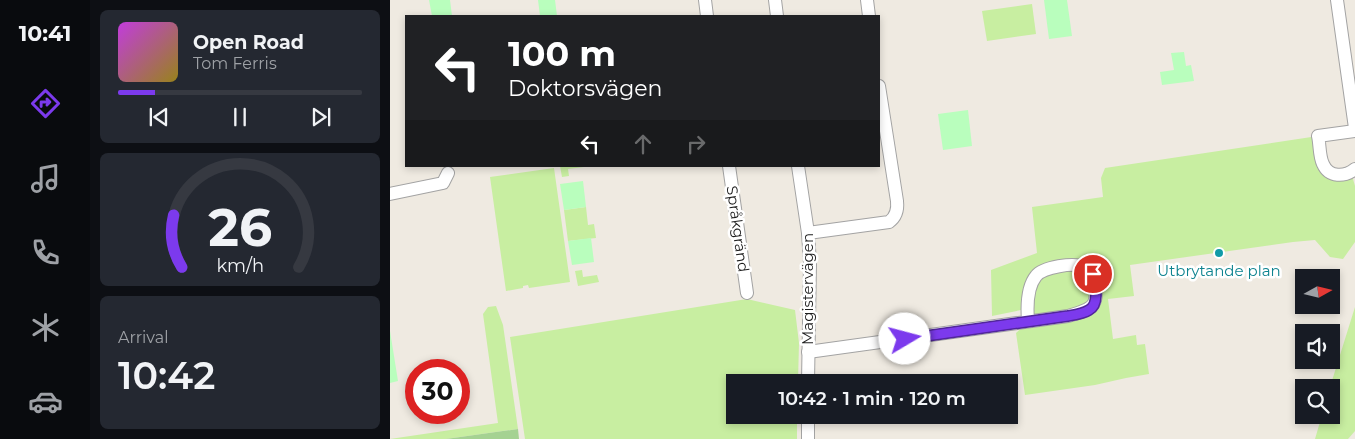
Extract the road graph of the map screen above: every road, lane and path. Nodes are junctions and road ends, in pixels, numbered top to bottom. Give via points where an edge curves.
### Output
1 (705, 0) edge
2 (775, 0) edge
3 (867, 0) edge
4 (1337, 0) edge
5 (708, 15) edge
6 (777, 15) edge
7 (869, 15) edge
8 (880, 92) edge
9 (1355, 129) edge
10 (729, 167) edge
11 (798, 167) edge
12 (1355, 169) edge
13 (448, 173) dead end
14 (390, 194) edge
15 (808, 233) junction
16 (747, 293) dead end
17 (1028, 322) junction
18 (808, 352) junction
19 (808, 374) edge
20 (808, 424) edge
21 (808, 439) edge

1 - 5 street
2 - 6 street
3 - 7 street
4 - 9 street
8 - 15 street via 898,208 895,216 888,222
9 - 12 street via 1318,136 1326,169 1336,175
10 - 16 street, Språkgränd
11 - 15 street, Magistervägen
13 - 14 street via 443,183
15 - 18 street, Magistervägen
17 - 17 street via 1090,310 1096,298 1093,274 1082,266 1074,265 1039,272 1032,284
17 - 18 street
18 - 19 street, Magistervägen
20 - 21 street

